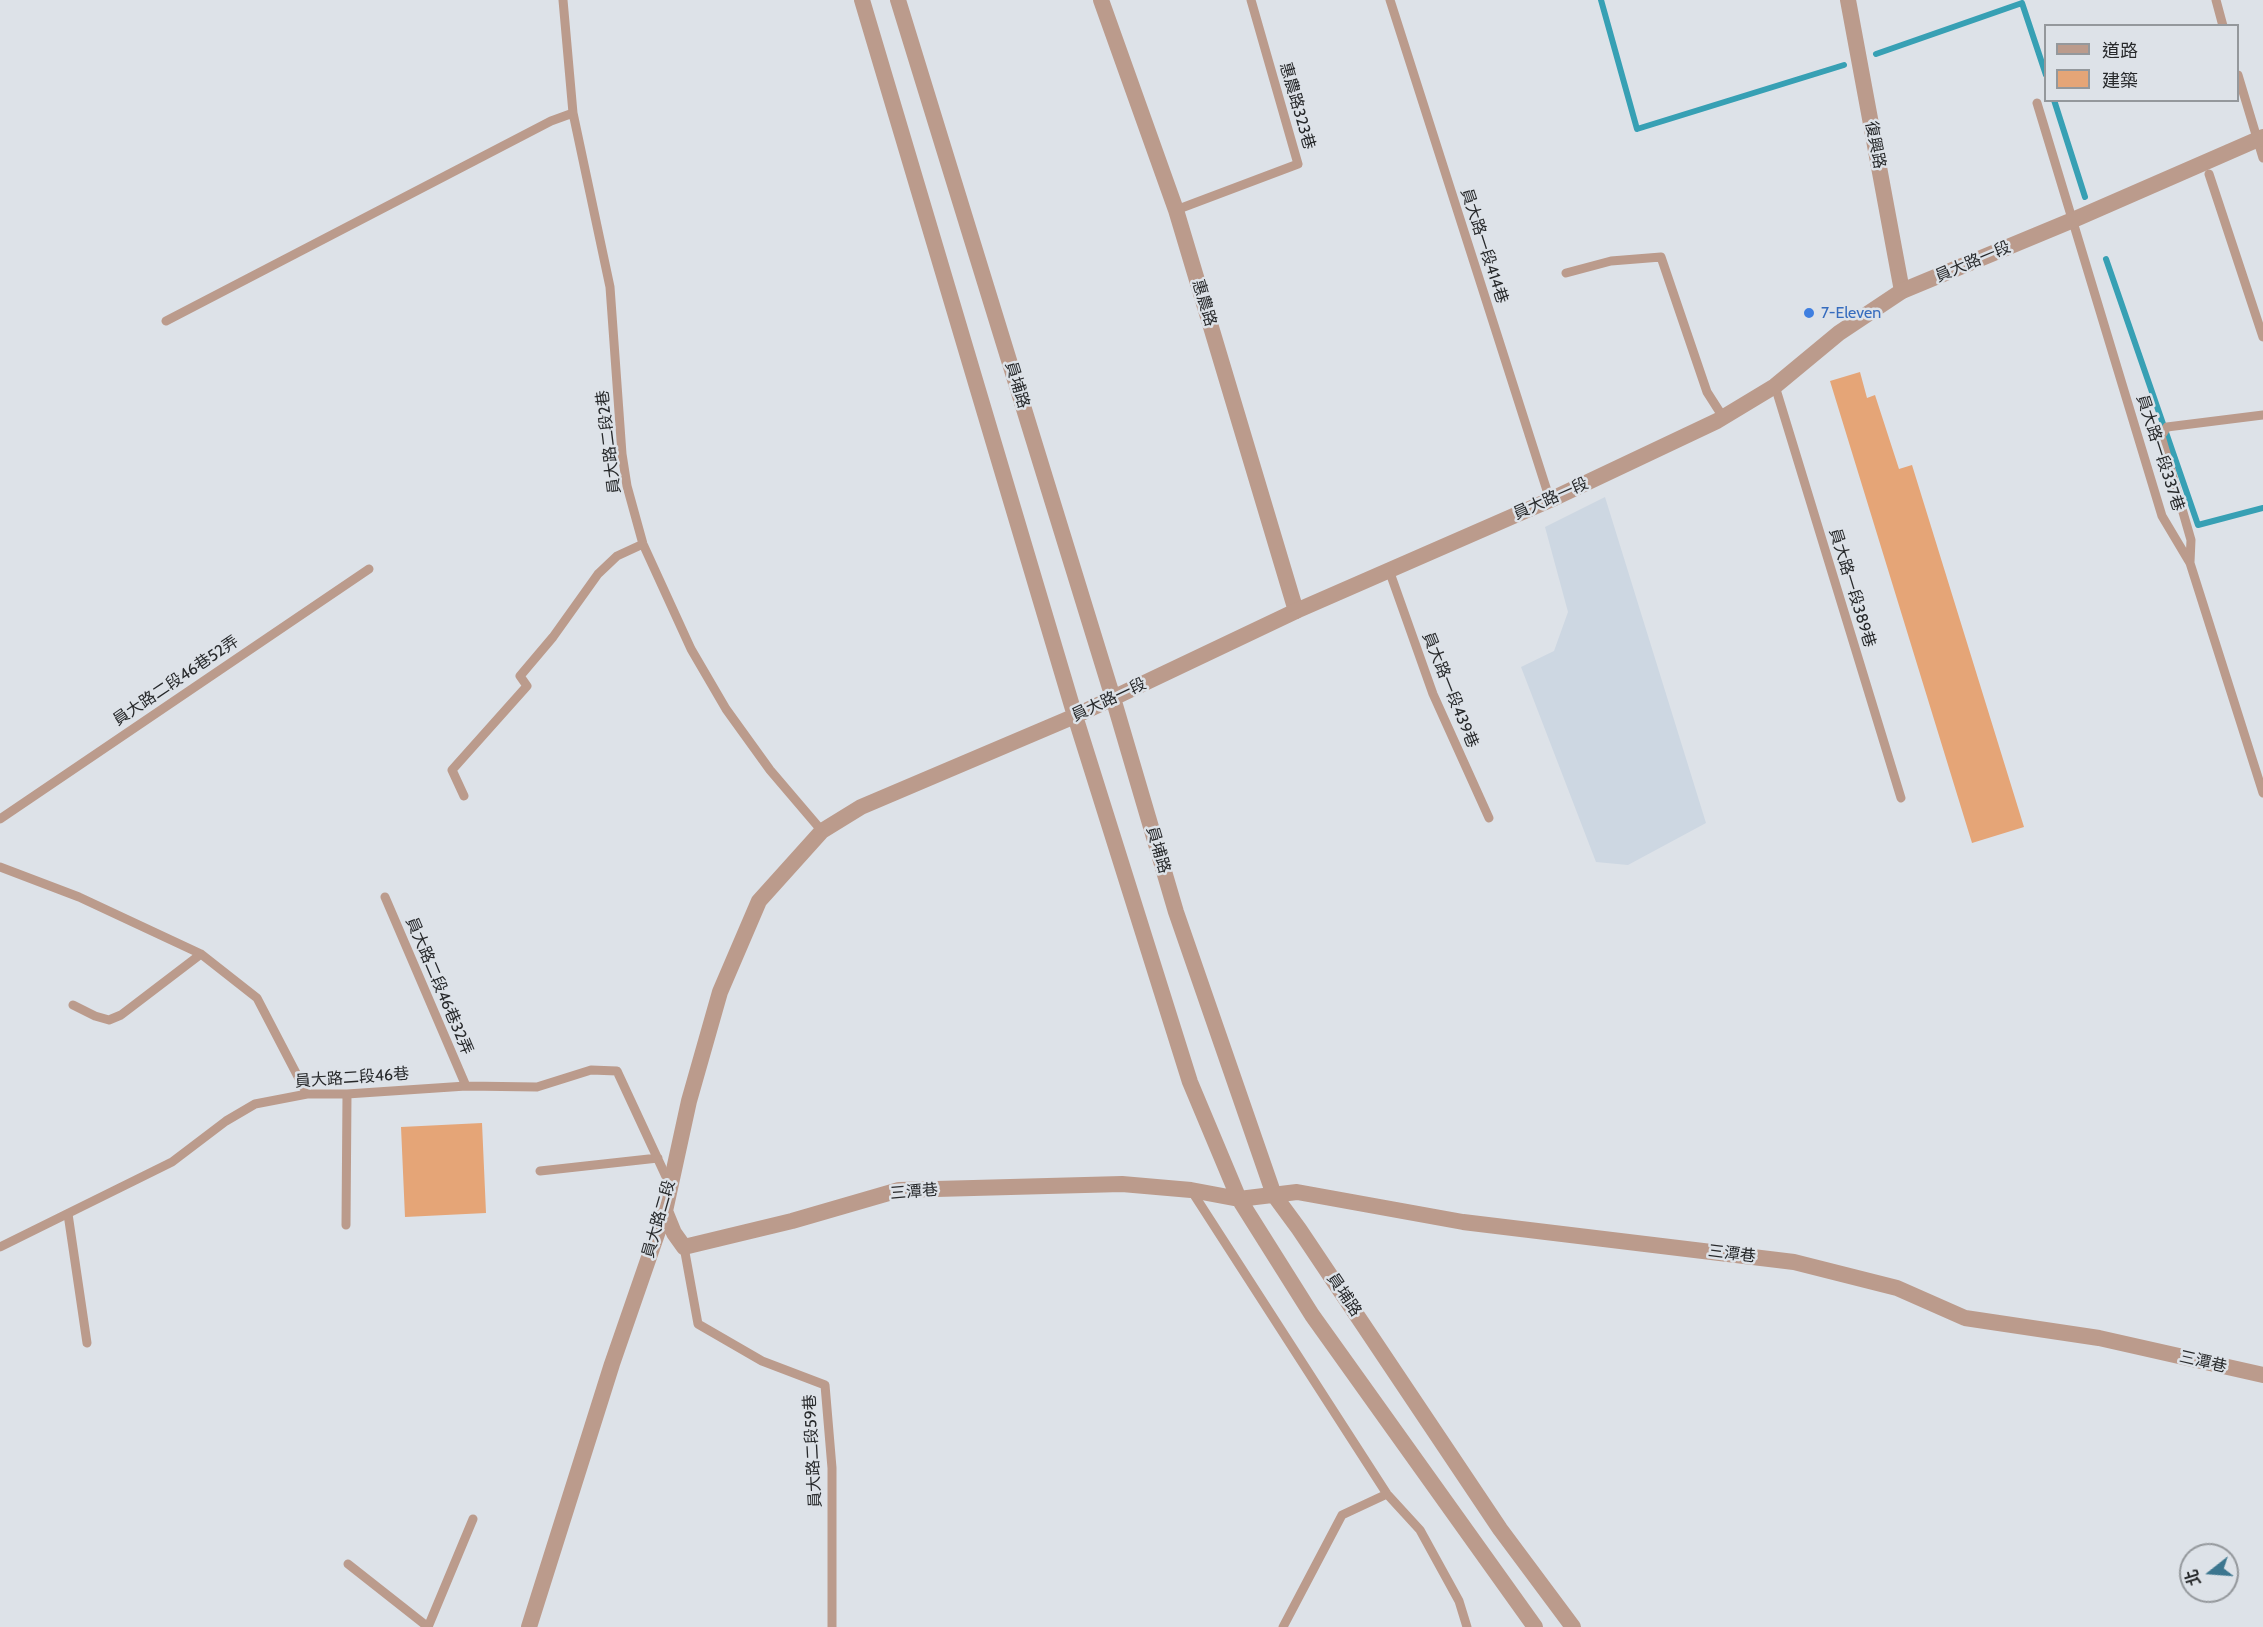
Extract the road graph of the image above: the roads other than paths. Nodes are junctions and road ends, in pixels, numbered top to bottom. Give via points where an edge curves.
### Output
1 (563, 0) edge
2 (862, 0) edge
3 (898, 0) edge
4 (1101, 0) edge
5 (1251, 0) edge
6 (1390, 0) edge
7 (1848, 0) edge
8 (2216, 0) edge
9 (2222, 24) edge
10 (2239, 78) edge
11 (2037, 103) dead end
12 (573, 113) junction
13 (2260, 138) edge
14 (2263, 158) edge
15 (2209, 174) dead end
16 (1176, 210) junction
17 (2073, 220) junction
18 (1566, 273) dead end
19 (1902, 291) junction
20 (166, 321) dead end
21 (2263, 337) edge
22 (1774, 386) junction
23 (2263, 415) edge
24 (1723, 417) junction
25 (1550, 500) junction
26 (643, 544) junction
27 (2190, 563) junction
28 (369, 569) dead end
29 (1389, 570) junction
30 (1296, 610) junction
31 (1113, 698) junction
32 (1076, 716) junction
33 (2263, 793) edge
34 (464, 796) dead end
35 (1900, 798) dead end
36 (1489, 818) dead end
37 (0, 819) edge
38 (822, 831) junction
39 (0, 867) edge
40 (385, 897) dead end
41 (201, 954) junction
42 (73, 1005) dead end
43 (466, 1086) junction
44 (307, 1094) junction
45 (347, 1094) junction
46 (658, 1158) junction
47 (540, 1171) dead end
48 (670, 1185) junction
49 (1191, 1190) junction
50 (1274, 1195) junction
51 (1239, 1199) junction
52 (665, 1210) junction
53 (68, 1214) junction
54 (346, 1225) dead end
55 (0, 1247) edge
56 (684, 1247) junction
57 (87, 1343) dead end
58 (2263, 1375) edge
59 (1387, 1494) junction
60 (473, 1519) dead end
61 (348, 1564) dead end
62 (428, 1627) edge
63 (529, 1627) edge
64 (832, 1627) edge
65 (1283, 1627) edge
66 (1467, 1627) edge
67 (1535, 1627) edge
68 (1572, 1627) edge

1 - 12 lane, 員大路二段2巷
2 - 32 street
3 - 31 street, 員埔路
4 - 16 street, 惠農路
5 - 16 lane, 惠農路323巷 via 1298,164
6 - 25 lane, 員大路一段414巷
7 - 19 street, 復興路
8 - 9 lane
10 - 13 lane
11 - 17 lane, 員大路一段337巷
12 - 20 lane
12 - 26 lane, 員大路二段2巷 via 610,287 622,454
13 - 14 lane
13 - 17 street, 員大路一段
15 - 21 lane
16 - 30 street, 惠農路
17 - 19 street, 員大路一段
17 - 27 lane, 員大路一段337巷 via 2162,516
18 - 24 lane via 1611,261 1661,257 1707,392
19 - 22 street, 員大路一段 via 1839,333
22 - 24 street, 員大路一段
22 - 35 lane, 員大路一段389巷
23 - 27 lane via 2167,428 2161,436 2190,540
24 - 25 street, 員大路一段
25 - 29 street, 員大路一段
26 - 34 lane via 616,556 598,574 554,637 520,676 527,686 452,770
26 - 38 lane, 員大路二段2巷 via 691,649 726,709 770,770
27 - 33 lane, 員大路一段337巷
28 - 37 lane, 員大路二段46巷52弄
29 - 30 street, 員大路一段
29 - 36 lane, 員大路一段439巷 via 1433,694
30 - 31 street, 員大路一段
31 - 32 street, 員大路一段
31 - 50 street, 員埔路 via 1176,912
32 - 38 street, 員大路一段 via 861,807
32 - 51 street via 1190,1082
38 - 48 street, 員大路二段 via 759,902 720,992
39 - 41 lane via 79,897
40 - 43 lane, 員大路二段46巷32弄
41 - 42 lane via 109,1020
41 - 44 lane via 257,998
43 - 45 lane, 員大路二段46巷
43 - 46 lane, 員大路二段46巷 via 537,1087 591,1070 617,1071
44 - 45 lane, 員大路二段46巷
44 - 53 lane, 員大路二段46巷 via 255,1104 172,1162
45 - 54 lane
46 - 47 lane
46 - 48 lane, 員大路二段46巷
48 - 52 street, 員大路二段
49 - 51 street, 三潭巷
49 - 56 street, 三潭巷 via 1122,1184 899,1190
49 - 59 lane
50 - 51 street, 三潭巷
50 - 58 street, 三潭巷 via 1297,1192 1463,1222 1794,1262 1898,1288 1965,1318 2099,1338
50 - 68 street, 員埔路 via 1500,1529
51 - 67 street via 1312,1315
52 - 56 street
52 - 63 street, 員大路二段
53 - 55 lane, 員大路二段46巷
53 - 57 lane
56 - 64 lane, 員大路二段59巷 via 698,1324 762,1361 825,1385 832,1468
59 - 65 lane via 1342,1515
59 - 66 lane via 1420,1530 1459,1601
60 - 62 lane
61 - 62 lane

